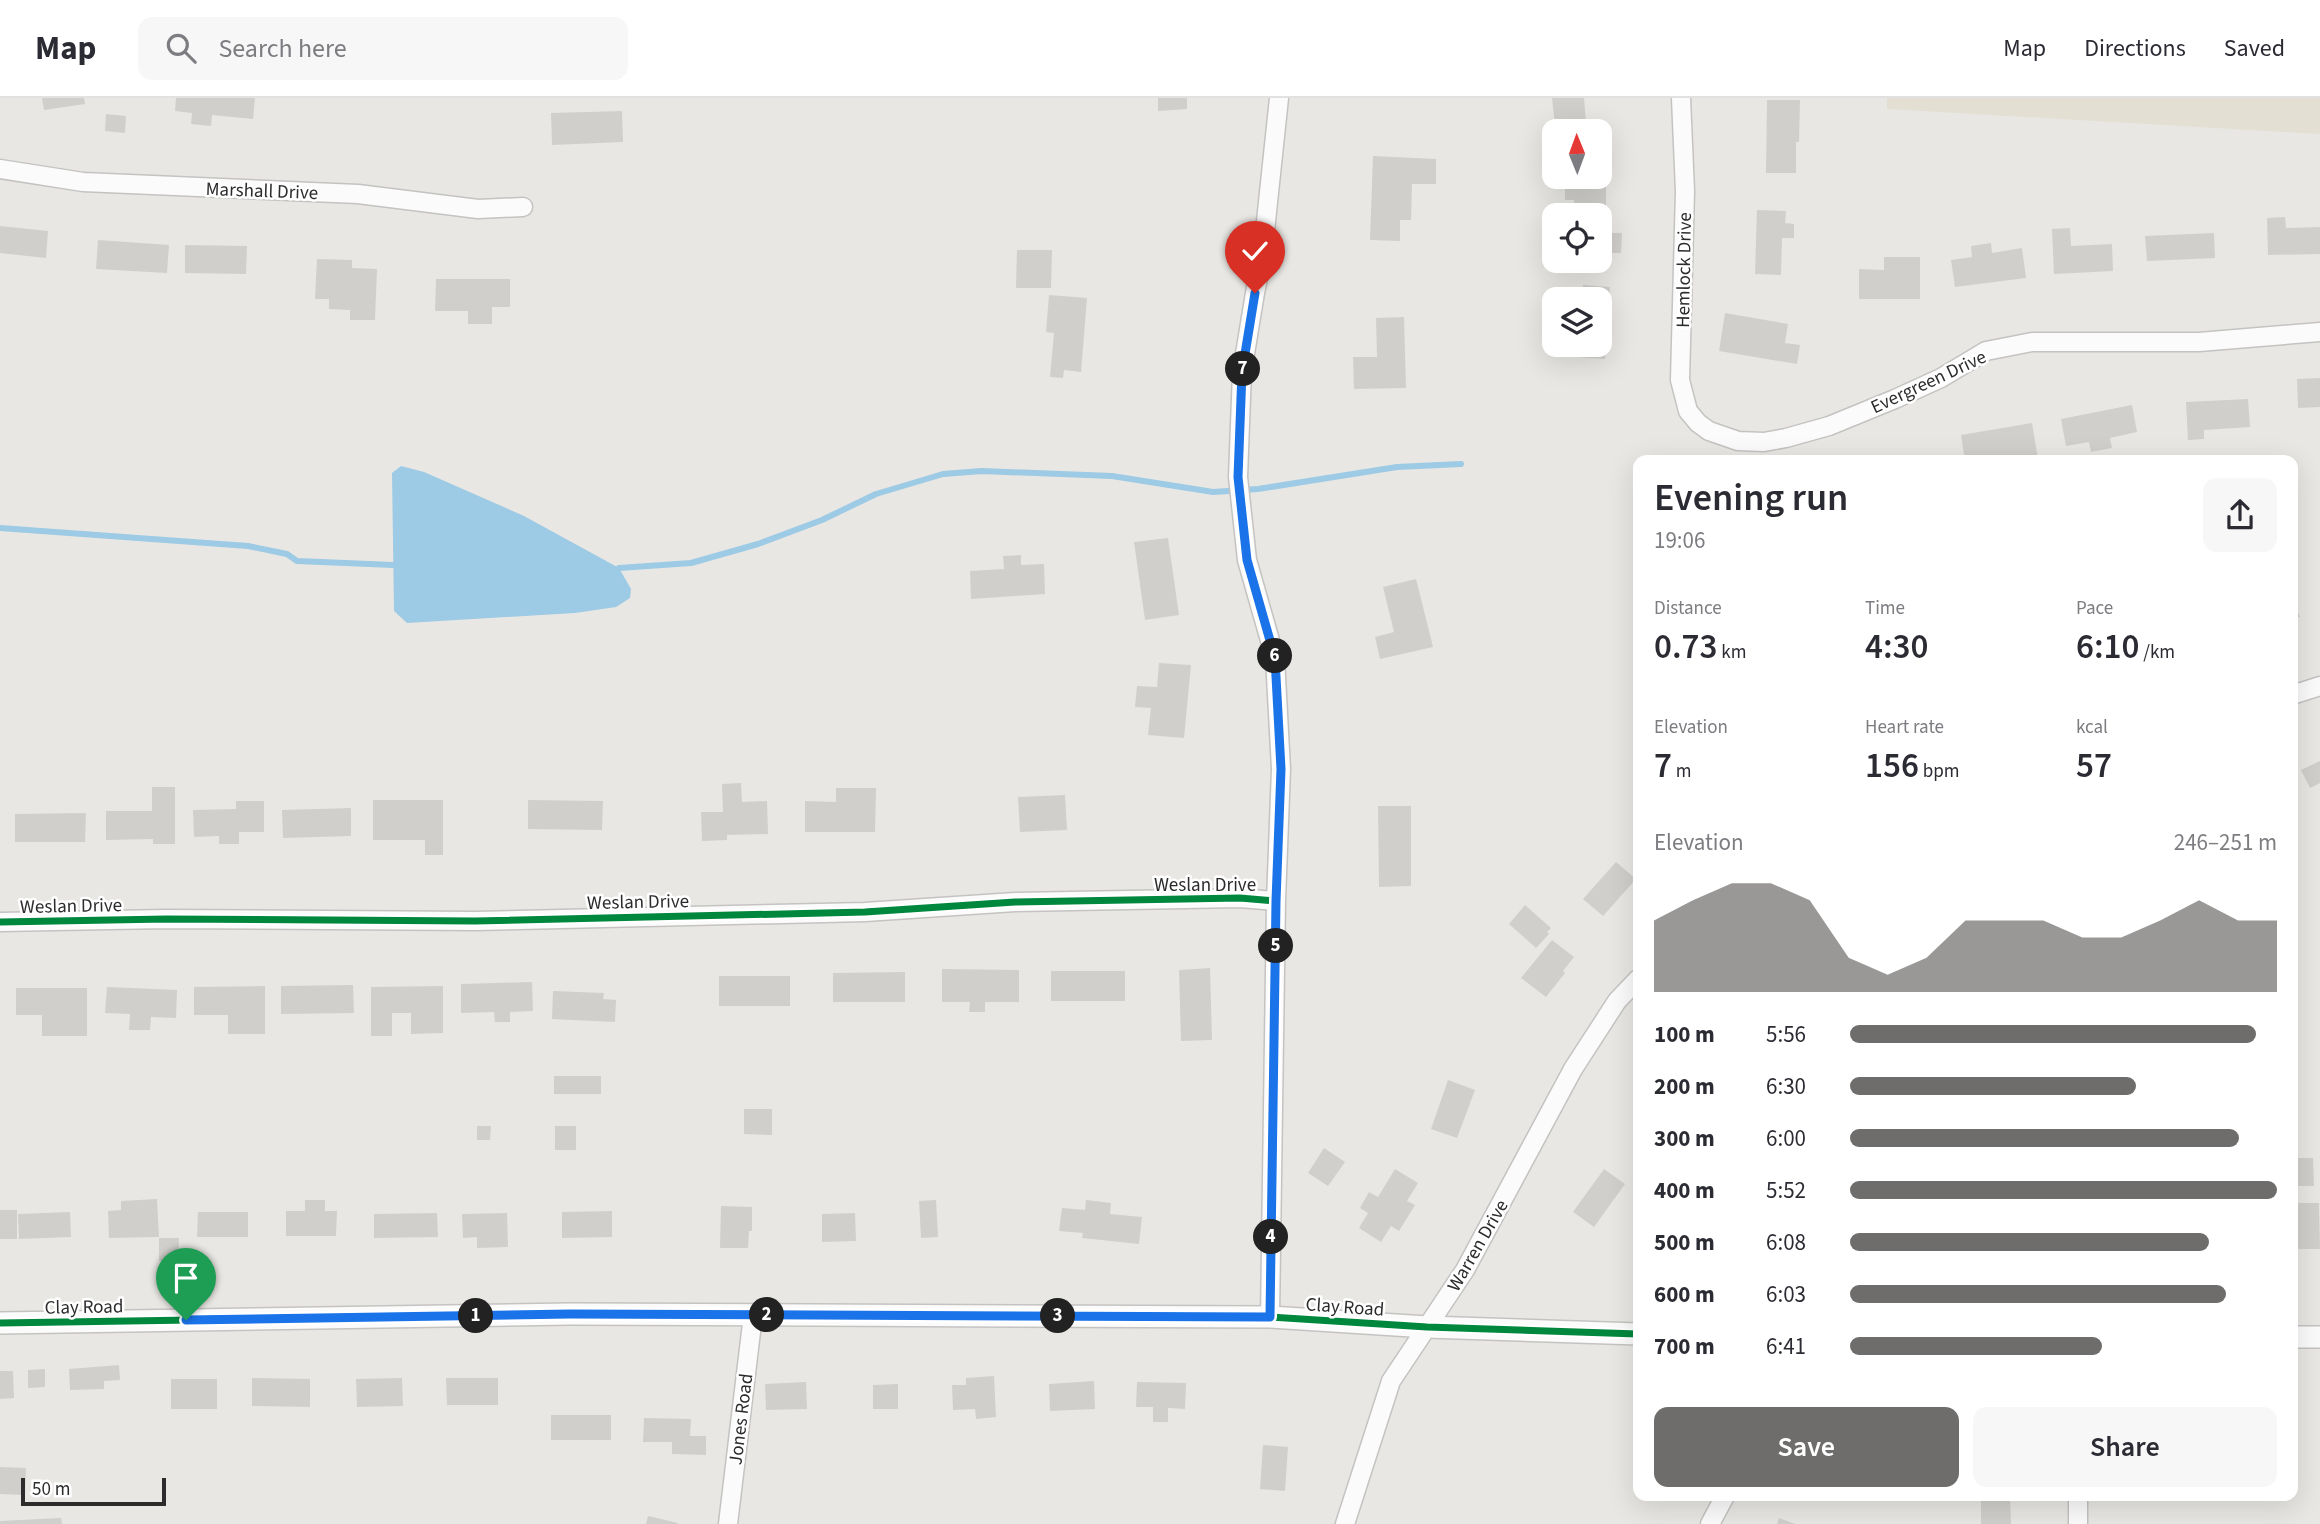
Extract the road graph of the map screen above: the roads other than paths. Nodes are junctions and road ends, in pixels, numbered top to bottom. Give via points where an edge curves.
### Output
1 (1279, 98) edge
2 (1681, 98) edge
3 (0, 169) edge
4 (523, 206) dead end
5 (2320, 332) edge
6 (1709, 432) joint
7 (2320, 686) edge
8 (2298, 693) edge
9 (1276, 901) junction
10 (0, 922) edge
11 (1633, 984) edge
12 (753, 1315) junction
13 (1270, 1317) junction
14 (0, 1323) edge
15 (1427, 1327) junction
16 (1633, 1334) edge
17 (2298, 1337) edge
18 (2320, 1337) edge
19 (1722, 1501) edge
20 (2078, 1501) edge
21 (728, 1524) edge
22 (1345, 1524) edge
23 (1710, 1524) edge
24 (2078, 1524) edge

1 - 9 street via 1262,260 1242,372 1238,477 1247,560 1275,658 1281,769
2 - 6 street, Hemlock Drive via 1685,191 1680,380 1688,411
3 - 4 street, Marshall Drive via 83,182 358,194 478,209
5 - 6 street, Evergreen Drive via 2199,342 2032,342 1986,351 1906,394 1829,426 1786,438 1738,441
7 - 8 street
9 - 10 street, Weslan Drive via 1015,902 865,912 475,921
9 - 13 street
11 - 15 street, Warren Drive via 1573,1069 1465,1270
12 - 13 street, Clay Road
12 - 14 street, Clay Road
12 - 21 street, Jones Road
13 - 15 street, Clay Road
15 - 16 street, Clay Road
15 - 22 street, Warren Drive via 1391,1381
17 - 18 street
19 - 23 street
20 - 24 street

